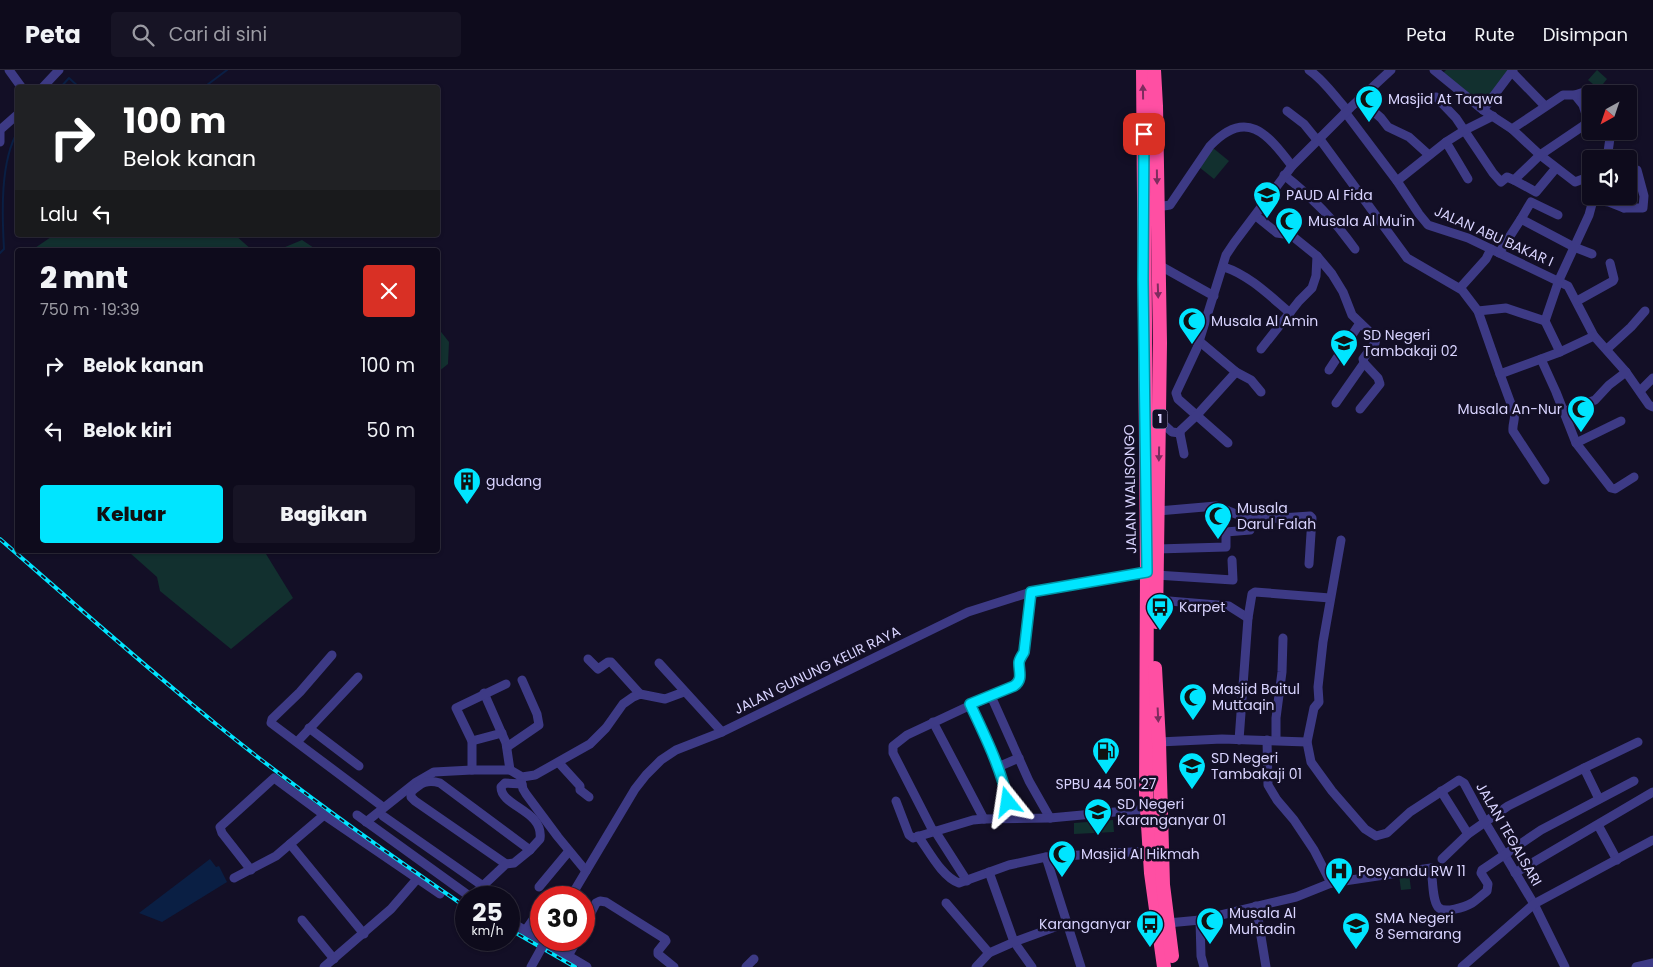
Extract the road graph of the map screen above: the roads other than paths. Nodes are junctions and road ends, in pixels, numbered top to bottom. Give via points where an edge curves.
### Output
1 (10, 70) edge
2 (60, 70) edge
3 (1143, 70) edge
4 (1154, 70) edge
5 (1309, 70) edge
6 (1387, 71) edge
7 (1439, 71) edge
8 (1512, 71) edge
9 (20, 85) edge
10 (45, 85) edge
11 (1582, 93) edge
12 (1575, 95) junction
13 (1436, 97) dead end
14 (1359, 99) junction
15 (1545, 106) junction
16 (1483, 110) junction
17 (1286, 111) dead end
18 (1346, 111) junction
19 (1494, 116) junction
20 (15, 117) edge
21 (1512, 129) junction
22 (0, 130) edge
23 (1465, 130) junction
24 (1318, 139) junction
25 (0, 142) edge
26 (1446, 142) junction
27 (1429, 155) junction
28 (1540, 155) junction
29 (1292, 166) junction
30 (1556, 168) junction
31 (1637, 170) dead end
32 (1284, 175) junction
33 (1468, 179) dead end
34 (1582, 179) edge
35 (1514, 180) junction
36 (1397, 181) junction
37 (1624, 205) edge
38 (1157, 208) junction
39 (1624, 208) junction
40 (1558, 215) dead end
41 (1256, 216) junction
42 (1521, 219) junction
43 (1574, 247) junction
44 (1355, 249) dead end
45 (1495, 251) junction
46 (1592, 254) dead end
47 (1317, 256) junction
48 (1610, 263) dead end
49 (1157, 264) junction
50 (1224, 267) junction
51 (1559, 280) junction
52 (1460, 288) junction
53 (1214, 296) junction
54 (1577, 301) junction
55 (1478, 311) junction
56 (1645, 311) dead end
57 (1290, 313) junction
58 (1545, 321) junction
59 (1360, 323) junction
60 (1594, 336) junction
61 (1199, 341) junction
62 (1262, 349) dead end
63 (1607, 349) junction
64 (1560, 352) junction
65 (1541, 359) junction
66 (1364, 363) junction
67 (1329, 370) dead end
68 (1236, 372) junction
69 (1626, 372) junction
70 (1500, 374) junction
71 (1653, 378) edge
72 (1640, 391) junction
73 (1261, 392) dead end
74 (1336, 403) dead end
75 (1653, 406) edge
76 (1360, 409) dead end
77 (1563, 412) junction
78 (1197, 415) junction
79 (1160, 421) junction
80 (1620, 421) dead end
81 (1180, 432) junction
82 (1228, 443) dead end
83 (1576, 443) junction
84 (1184, 454) dead end
85 (1634, 477) dead end
86 (1545, 480) dead end
87 (1158, 511) junction
88 (1250, 520) junction
89 (1341, 540) dead end
90 (1157, 549) junction
91 (1232, 560) dead end
92 (1309, 564) dead end
93 (1152, 574) junction
94 (1031, 592) junction
95 (1330, 598) junction
96 (1156, 600) junction
97 (1248, 618) junction
98 (1283, 638) dead end
99 (332, 655) dead end
100 (588, 659) dead end
101 (658, 663) dead end
102 (358, 677) dead end
103 (522, 680) dead end
104 (506, 684) dead end
105 (684, 692) junction
106 (484, 694) junction
107 (640, 694) junction
108 (991, 696) junction
109 (970, 704) junction
110 (933, 722) junction
111 (310, 728) junction
112 (722, 732) junction
113 (502, 733) junction
114 (1239, 740) junction
115 (1271, 740) junction
116 (472, 741) junction
117 (296, 742) junction
118 (1160, 742) junction
119 (1307, 742) junction
120 (1638, 742) dead end
121 (507, 747) junction
122 (1019, 758) junction
123 (559, 762) junction
124 (359, 766) dead end
125 (998, 767) junction
126 (1584, 768) junction
127 (472, 770) junction
128 (510, 770) junction
129 (522, 781) junction
130 (1634, 781) dead end
131 (1441, 791) junction
132 (1653, 792) edge
133 (588, 797) dead end
134 (1599, 799) junction
135 (896, 801) dead end
136 (1147, 809) junction
137 (383, 812) junction
138 (324, 815) junction
139 (357, 816) dead end
140 (984, 818) junction
141 (1012, 818) junction
142 (1050, 818) junction
143 (366, 822) junction
144 (1485, 822) junction
145 (1598, 825) junction
146 (934, 831) junction
147 (1468, 834) junction
148 (918, 836) junction
149 (1653, 840) edge
150 (290, 844) junction
151 (530, 850) junction
152 (570, 851) junction
153 (1149, 851) junction
154 (1504, 855) junction
155 (1046, 857) junction
156 (1442, 859) dead end
157 (1617, 860) junction
158 (506, 864) junction
159 (251, 870) junction
160 (586, 871) junction
161 (989, 872) junction
162 (1515, 873) junction
163 (234, 878) dead end
164 (417, 879) junction
165 (971, 879) junction
166 (1331, 883) junction
167 (456, 886) edge
168 (483, 886) joint
169 (540, 886) edge
170 (577, 886) edge
171 (440, 894) dead end
172 (946, 903) dead end
173 (1534, 904) junction
174 (595, 905) edge
175 (1256, 906) junction
176 (302, 920) dead end
177 (1200, 920) junction
178 (1066, 923) junction
179 (1168, 923) junction
180 (530, 924) edge
181 (520, 928) edge
182 (525, 931) junction
183 (364, 934) junction
184 (1016, 944) junction
185 (540, 951) edge
186 (571, 951) edge
187 (989, 953) junction
188 (568, 956) junction
189 (334, 959) junction
190 (754, 959) dead end
191 (1653, 963) edge
192 (324, 967) edge
193 (531, 967) edge
194 (587, 967) edge
195 (674, 967) edge
196 (746, 967) edge
197 (976, 967) edge
198 (1032, 967) edge
199 (1081, 967) edge
200 (1164, 967) edge
201 (1173, 967) edge
202 (1204, 967) edge
203 (1266, 967) edge
204 (1462, 967) edge
205 (1565, 967) edge
206 (1636, 967) edge

1 - 9 street
2 - 10 street
93 -> 3 highway, JALAN WALISONGO / 1 via 1143,280
4 -> 38 highway, JALAN WALISONGO / 1
5 - 18 street, JALAN ABU BAKAR I via 1327,85
6 - 14 street
7 - 16 street
8 - 15 street
8 - 16 street
11 - 12 street
12 - 15 street via 1563,95
12 - 28 street via 1583,105 1588,121
13 - 23 street
14 - 18 street
14 - 27 street via 1388,127 1409,137
15 - 21 street
16 - 19 street
17 - 24 street
18 - 24 street
18 - 36 street, JALAN ABU BAKAR I
19 - 21 street
19 - 23 street
20 - 22 street
21 - 28 street
22 - 25 street
23 - 26 street
23 - 35 street via 1500,182 1507,177
24 - 29 street
24 - 52 street via 1407,258
26 - 27 street
26 - 33 street
27 - 36 street
28 - 30 street
28 - 35 street
29 - 32 street
29 - 38 street via 1259,131 1248,126 1232,128 1210,146 1170,205
30 - 34 street via 1575,182
30 - 35 street via 1536,192
31 - 39 street via 1644,207
32 - 41 street
32 - 44 street via 1338,226
36 - 45 street, JALAN ABU BAKAR I via 1428,225
37 - 39 street
38 - 49 highway, JALAN WALISONGO / 1
39 - 43 street via 1594,199
40 - 42 street via 1532,202
41 - 47 street via 1277,233 1291,236
41 - 50 street via 1230,248
42 - 43 street
42 - 45 street
43 - 46 street
43 - 51 street
45 - 51 street, JALAN ABU BAKAR I
45 - 52 street
47 - 57 street via 1312,288
47 - 59 street via 1332,274 1352,315
48 - 54 street via 1613,281
49 - 53 street
49 -> 79 highway, JALAN WALISONGO / 1
50 - 53 street
50 - 57 street via 1249,279
51 - 54 street, JALAN ABU BAKAR I via 1568,286
51 - 58 street
52 - 55 street
53 - 61 street
54 - 60 street, JALAN ABU BAKAR I
55 - 58 street via 1506,308
55 - 70 street
56 - 63 street via 1632,328
57 - 62 street
58 - 64 street
59 - 66 street via 1376,338 1363,359
59 - 67 street
60 - 63 street, JALAN ABU BAKAR I
60 - 64 street
61 - 68 street
61 - 78 street via 1176,394
63 - 69 street, JALAN ABU BAKAR I
64 - 65 street
65 - 70 street
65 - 77 street
66 - 74 street
66 - 76 street via 1380,384
68 - 73 street via 1251,380
68 - 78 street
69 - 72 street, JALAN ABU BAKAR I
69 - 77 street via 1595,400
70 - 86 street via 1516,418 1513,430
71 - 72 street
72 - 75 street, JALAN ABU BAKAR I
77 - 83 street
78 - 81 street
78 - 82 street
79 - 81 street via 1172,432
79 -> 87 highway, JALAN WALISONGO / 1
80 - 83 street
81 - 84 street
83 - 85 street via 1612,490
87 - 88 street via 1216,506
87 - 90 highway, JALAN WALISONGO / 1
88 - 90 street via 1250,530 1226,532 1226,547
88 - 92 street via 1312,517
89 - 95 street
90 - 93 highway, JALAN WALISONGO / 1
91 - 93 street, JALAN GUNUNG KELIR RAYA via 1233,580
93 - 94 street, JALAN GUNUNG KELIR RAYA
93 - 96 highway, JALAN WALISONGO / 1
93 - 136 highway, JALAN WALISONGO / 1
94 - 108 street via 1024,652 1019,664 1020,681
94 - 112 street, JALAN GUNUNG KELIR RAYA via 939,625
95 - 97 street via 1255,592 1251,595
95 - 119 street via 1322,642 1319,702 1314,708
96 - 97 street via 1232,608
96 -> 118 highway, JALAN WALISONGO / 1 via 1155,664
97 - 114 street
98 - 115 street via 1282,672
99 - 117 street via 271,720 272,726
100 - 107 street via 598,669 611,662
101 - 105 street
102 - 111 street
103 - 121 street via 539,726
104 - 106 street
105 - 107 street via 665,699
105 - 112 street
106 - 113 street
106 - 116 street via 456,710
107 - 123 street via 623,704 590,744
108 - 109 street
108 - 122 street
109 - 110 street
109 - 125 street
110 - 140 street
110 - 146 street via 906,735 892,749
111 - 117 street
111 - 124 street
112 - 160 street, JALAN GUNUNG KELIR RAYA via 676,750 660,760 630,796
113 - 116 street
113 - 121 street
114 - 115 street
114 - 118 street
115 - 119 street
115 - 166 street via 1268,785 1314,850
116 - 127 street
117 - 137 street
118 - 179 highway, JALAN WALISONGO / 1 via 1162,885
119 - 131 street, JALAN TEGALSARI via 1311,762 1332,791 1365,829 1376,836 1387,833
120 - 126 street
121 - 128 street
122 - 125 street
122 - 142 street
123 - 129 street
123 - 133 street
125 - 141 street
126 - 134 street
126 - 144 street via 1508,806
127 - 128 street
127 - 137 street via 434,772
128 - 129 street
129 - 151 street via 506,783 501,792 535,820 540,839
129 - 152 street via 526,794
130 - 134 street
131 - 144 street, JALAN TEGALSARI via 1462,781
131 - 147 street
132 - 145 street
134 - 154 street via 1541,830
135 - 148 street via 909,835 911,838
136 - 142 street
136 - 153 highway, JALAN WALISONGO / 1
137 - 143 street
137 - 168 street
138 - 150 street
138 - 159 street via 274,778 220,827
138 - 164 street
139 - 143 street
140 - 141 street
140 - 146 street
141 - 142 street
143 - 167 street
144 - 147 street
144 - 154 street, JALAN TEGALSARI
145 - 157 street
145 - 162 street
146 - 148 street
146 - 165 street
147 - 156 street
148 - 165 street via 953,881 959,883
149 - 157 street
150 - 159 street
150 - 183 street
151 - 158 street
151 - 158 street via 440,783 429,780 411,792 415,801
152 - 160 street
152 - 169 street
153 - 155 street
153 - 200 highway, JALAN WALISONGO / 1
154 - 162 street, JALAN TEGALSARI
154 - 166 street via 1481,871 1487,891 1474,902 1449,910 1442,910 1436,902 1431,868
155 - 161 street
155 - 178 street
157 - 173 street
158 - 168 street
159 - 163 street
160 - 170 street, JALAN GUNUNG KELIR RAYA
161 - 165 street
161 - 184 street
162 - 173 street, JALAN TEGALSARI
164 - 171 street
164 - 183 street
166 - 175 street via 1296,897
172 - 187 street
173 - 204 street
173 - 205 street, JALAN TEGALSARI
174 - 195 street via 600,901 606,902 665,939 658,954
175 - 177 street
175 - 203 street
176 - 189 street
177 - 179 street
177 - 202 street
178 - 184 street
178 - 199 street
179 - 201 highway, JALAN WALISONGO / 1
180 - 182 street
181 - 182 street
182 - 188 street
183 - 189 street
184 - 187 street
184 - 198 street
185 - 193 street, bridge
186 - 188 street
187 - 197 street
188 - 194 street
189 - 192 street
190 - 196 street
191 - 206 street

